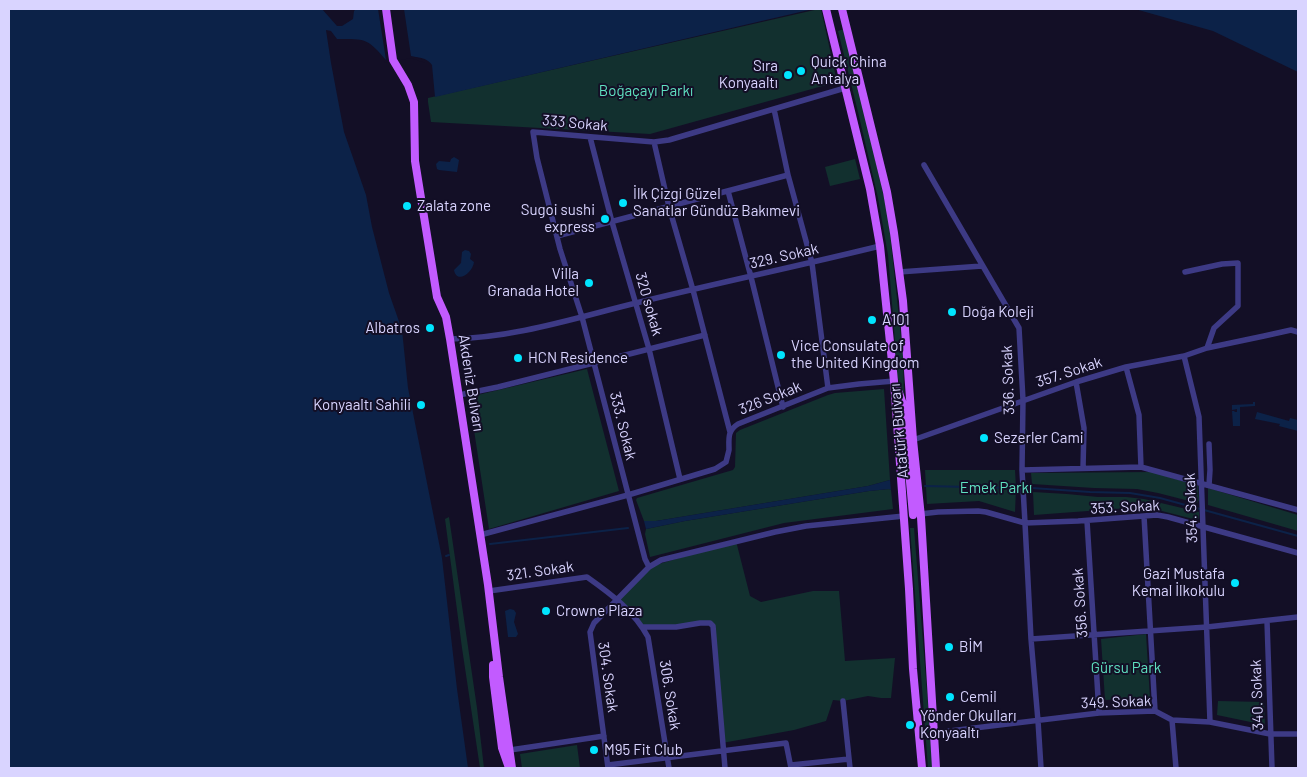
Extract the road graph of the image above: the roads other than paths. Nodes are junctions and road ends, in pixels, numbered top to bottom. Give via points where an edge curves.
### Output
1 (386, 9) edge
2 (826, 9) edge
3 (842, 9) edge
4 (845, 88) junction
5 (774, 109) junction
6 (590, 137) junction
7 (654, 142) junction
8 (924, 165) dead end
9 (788, 175) junction
10 (728, 191) junction
11 (669, 207) junction
12 (612, 222) junction
13 (557, 236) junction
14 (880, 246) junction
15 (812, 263) junction
16 (982, 266) junction
17 (899, 272) junction
18 (1185, 272) dead end
19 (751, 276) junction
20 (694, 290) junction
21 (636, 303) junction
22 (582, 317) junction
23 (1298, 332) edge
24 (705, 335) junction
25 (450, 339) junction
26 (1207, 348) junction
27 (649, 349) junction
28 (1184, 356) junction
29 (594, 363) junction
30 (1126, 368) junction
31 (894, 382) junction
32 (1076, 382) junction
33 (828, 388) junction
34 (459, 395) junction
35 (1023, 400) junction
36 (783, 407) junction
37 (730, 432) junction
38 (913, 440) junction
39 (1209, 444) dead end
40 (1141, 467) junction
41 (1084, 468) junction
42 (1022, 470) junction
43 (680, 480) junction
44 (1206, 484) junction
45 (628, 495) junction
46 (1298, 510) edge
47 (918, 515) junction
48 (1144, 516) junction
49 (904, 517) junction
50 (1087, 521) junction
51 (1024, 523) junction
52 (1204, 527) junction
53 (480, 535) junction
54 (1298, 553) edge
55 (649, 567) junction
56 (489, 591) junction
57 (617, 599) junction
58 (1298, 617) edge
59 (1267, 620) junction
60 (643, 627) junction
61 (1207, 627) junction
62 (1150, 630) junction
63 (1094, 635) junction
64 (1031, 639) junction
65 (843, 701) dead end
66 (1155, 711) junction
67 (1099, 713) junction
68 (1172, 720) junction
69 (1038, 721) junction
70 (1210, 722) junction
71 (934, 733) junction
72 (1270, 734) junction
73 (1298, 734) edge
74 (604, 736) junction
75 (507, 747) junction
76 (723, 750) junction
77 (668, 757) junction
78 (849, 760) junction
79 (608, 767) edge
80 (791, 767) edge
81 (511, 768) edge
82 (670, 768) edge
83 (725, 768) edge
84 (850, 768) edge
85 (922, 768) edge
86 (936, 768) edge
87 (1040, 768) edge
88 (1176, 768) edge
89 (1272, 768) edge

1 - 25 main road, Akdeniz Bulvarı via 393,60 412,96 416,170 437,297 446,317
2 - 4 main road, Atatürk Bulvarı
3 - 17 main road, Atatürk Bulvarı via 887,192
4 - 5 street, 333 Sokak
4 - 14 main road, Atatürk Bulvarı via 870,189
5 - 7 street, 333 Sokak
5 - 9 street
6 - 7 street, 333 Sokak
6 - 12 street, 320 sokak
6 - 13 street, 333 Sokak via 533,132
7 - 11 street
8 - 16 street, 336. Sokak
9 - 10 street
9 - 15 street
10 - 11 street
10 - 19 street
11 - 12 street
11 - 20 street
12 - 13 street
12 - 21 street, 320 sokak
13 - 22 street, 333 Sokak
14 - 15 street, 329. Sokak
14 - 31 main road, Atatürk Bulvarı
15 - 19 street, 329. Sokak
15 - 33 street
16 - 17 street
16 - 35 street, 336. Sokak via 1019,328
17 - 38 main road, Atatürk Bulvarı
18 - 26 street via 1238,263 1238,306 1214,328
19 - 20 street, 329. Sokak
19 - 36 street
20 - 21 street, 329. Sokak
20 - 24 street
21 - 22 street, 329. Sokak
21 - 27 street, 320 sokak
22 - 25 street, 329. Sokak via 510,333
22 - 29 street, 333 Sokak
23 - 26 street, 357. Sokak via 1292,330
24 - 27 street
24 - 37 street
25 - 34 main road, Akdeniz Bulvarı
26 - 28 street, 357. Sokak
27 - 29 street
27 - 43 street, 320 sokak
28 - 30 street, 357. Sokak
28 - 44 street, 354. Sokak via 1199,417
29 - 34 street
29 - 45 street, 333. Sokak
30 - 32 street, 357. Sokak
30 - 40 street via 1139,415
31 - 33 street, 326 Sokak
31 - 47 main road via 903,404
31 - 49 main road, Atatürk Bulvarı
32 - 35 street, 357. Sokak
32 - 41 street via 1084,428
33 - 36 street, 326 Sokak
34 - 53 main road, Akdeniz Bulvarı
35 - 38 street, 357. Sokak
35 - 42 street, 336. Sokak
36 - 37 street, 326 Sokak via 738,424
37 - 43 street, 326 Sokak via 726,462 715,470
38 - 47 main road, Atatürk Bulvarı
39 - 44 street via 1210,470
40 - 41 street
40 - 44 street
41 - 42 street
42 - 51 street, 336. Sokak
43 - 45 street, 326 Sokak
44 - 46 street
44 - 52 street, 354. Sokak
45 - 53 street, 326 Sokak
45 - 55 street
47 - 49 main road
47 - 51 street, 353. Sokak via 986,512
47 - 71 main road, Atatürk Bulvarı
48 - 50 street, 353. Sokak
48 - 52 street, 353. Sokak via 1157,515
48 - 62 street
49 - 55 street via 873,518 775,532 661,560
49 - 85 main road, Atatürk Bulvarı
50 - 51 street, 353. Sokak
50 - 63 street, 356. Sokak
51 - 64 street, 336. Sokak
52 - 54 street, 353. Sokak
52 - 61 street, 354. Sokak
53 - 56 main road, Akdeniz Bulvarı
55 - 57 street, 304. Sokak
56 - 57 street, 321. Sokak via 587,577
56 - 75 main road, Akdeniz Bulvarı via 496,677
57 - 60 street, 321. Sokak
57 - 74 street, 304. Sokak via 594,623 590,632
58 - 59 street
59 - 61 street
59 - 72 street, 340. Sokak
60 - 76 street via 700,623 712,626
60 - 77 street, 306. Sokak via 648,636
61 - 62 street
61 - 70 street, 354. Sokak
62 - 63 street
62 - 66 street
63 - 64 street
63 - 67 street, 356. Sokak
64 - 69 street, 336. Sokak
65 - 78 street
66 - 67 street, 349. Sokak
66 - 68 street, 349. Sokak
67 - 69 street, 349. Sokak
68 - 70 street, 349. Sokak
68 - 88 street
69 - 71 street, 349. Sokak
69 - 87 street, 336. Sokak
70 - 72 street, 349. Sokak
71 - 86 main road, Atatürk Bulvarı
72 - 73 street, 349. Sokak
72 - 89 street, 340. Sokak
74 - 75 street
74 - 79 street, 304. Sokak
75 - 81 main road, Akdeniz Bulvarı
76 - 77 street
76 - 80 street via 786,743
76 - 83 street
77 - 79 street
77 - 82 street, 306. Sokak
78 - 80 street
78 - 84 street

